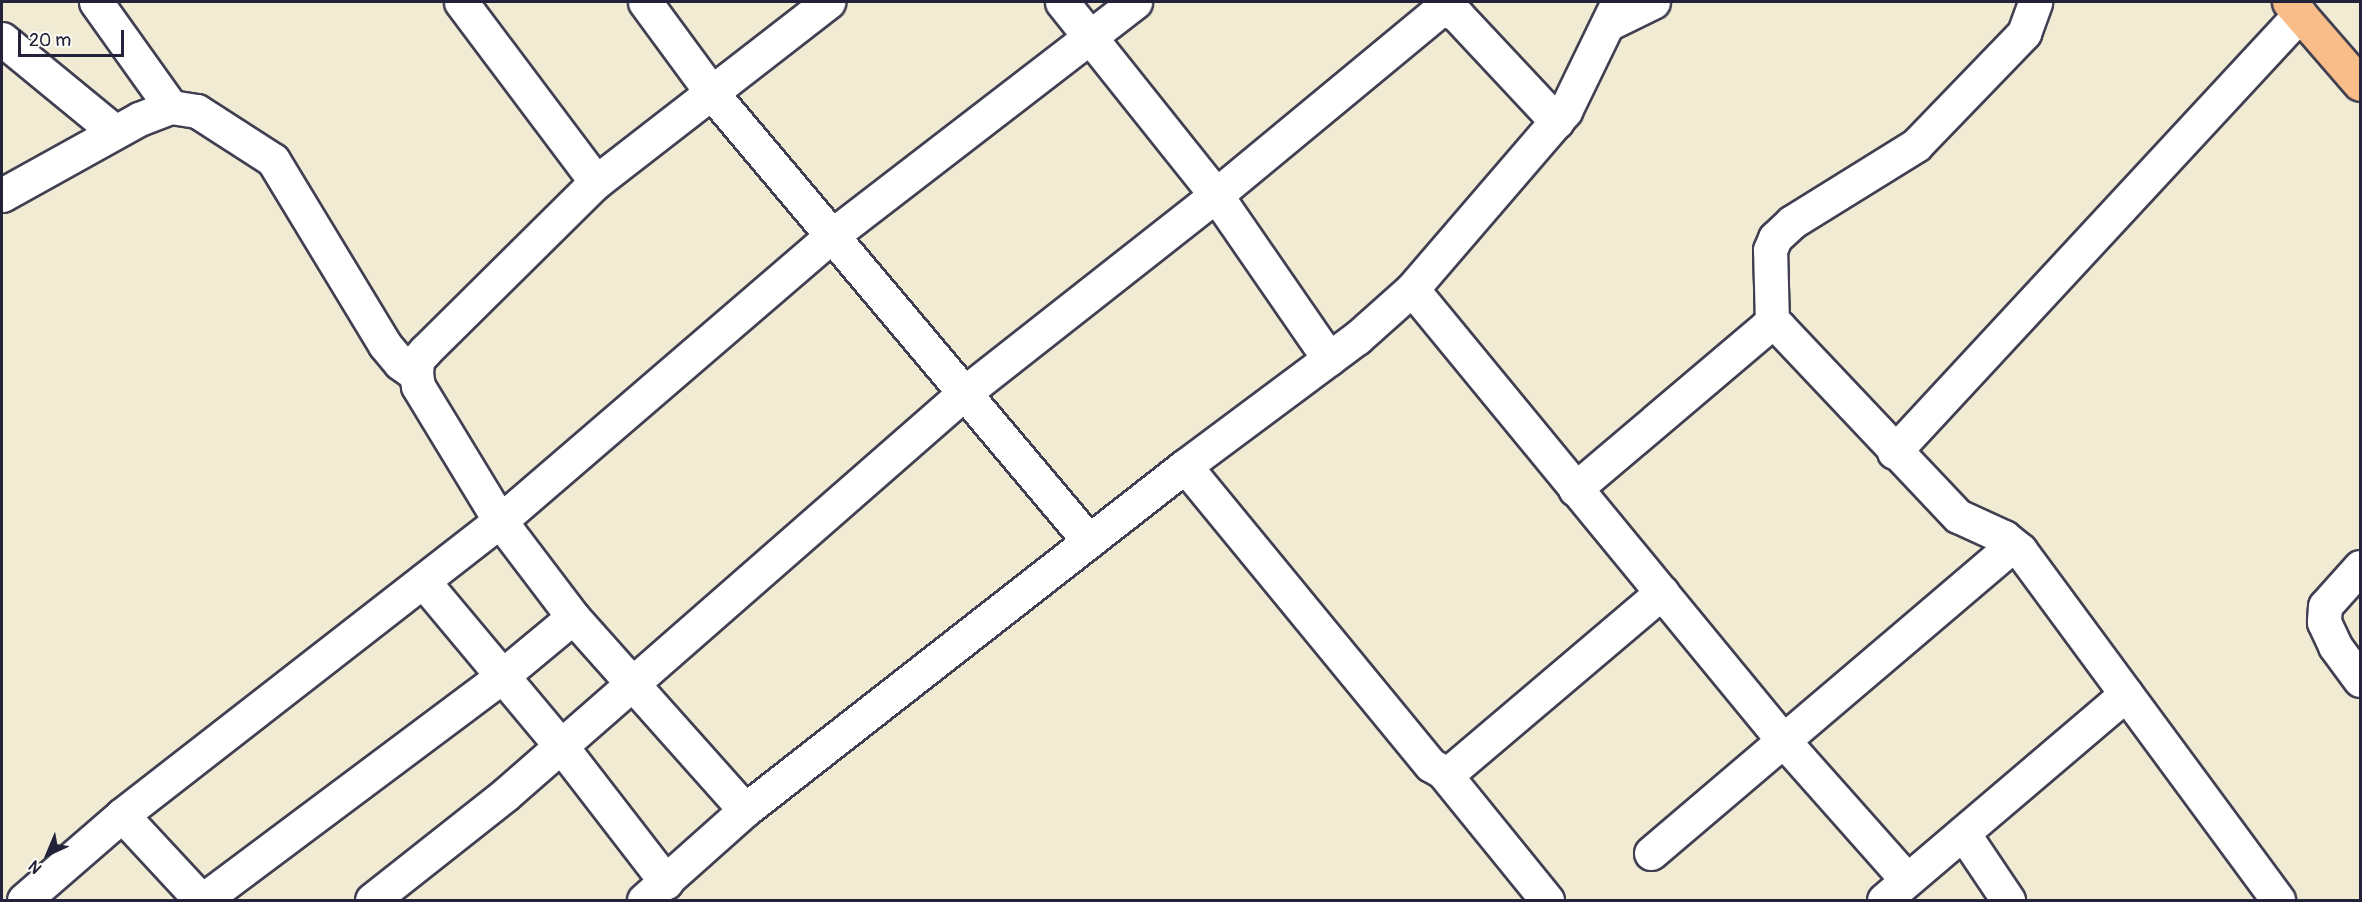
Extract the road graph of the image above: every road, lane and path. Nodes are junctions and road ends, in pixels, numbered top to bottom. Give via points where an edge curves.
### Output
1 (96, 2) edge
2 (461, 2) edge
3 (645, 2) edge
4 (1062, 2) edge
5 (1135, 2) edge
6 (1653, 2) edge
7 (2035, 2) edge
8 (825, 3) edge
9 (2295, 8) edge
10 (1613, 13) edge
11 (1091, 35) junction
12 (2, 39) edge
13 (2361, 84) edge
14 (711, 92) junction
15 (171, 107) junction
16 (1557, 122) junction
17 (114, 131) junction
18 (596, 182) junction
19 (2, 195) edge
20 (1216, 195) junction
21 (830, 237) junction
22 (1412, 289) junction
23 (1772, 324) junction
24 (1329, 359) junction
25 (416, 374) junction
26 (963, 394) junction
27 (1894, 452) junction
28 (1185, 466) junction
29 (1575, 489) junction
30 (500, 521) junction
31 (1089, 541) junction
32 (2013, 545) junction
33 (2361, 567) edge
34 (423, 581) junction
35 (1662, 592) junction
36 (573, 616) junction
37 (502, 676) junction
38 (2361, 680) edge
39 (632, 684) junction
40 (2126, 694) junction
41 (1782, 739) junction
42 (561, 746) junction
43 (1443, 772) junction
44 (745, 810) junction
45 (122, 815) junction
46 (1963, 833) junction
47 (1651, 853) dead end
48 (1895, 890) edge
49 (655, 891) edge
50 (24, 900) edge
51 (202, 900) edge
52 (372, 900) edge
53 (1547, 900) edge
54 (2008, 900) edge
55 (2278, 900) edge

1 - 15 street
2 - 18 street
3 - 14 street
4 - 11 street
5 - 11 street
6 - 10 street
7 - 23 street via 2024,33 1916,145 1792,222 1775,238 1770,250
8 - 14 street
9 - 13 main road
9 - 27 street
10 - 16 street
11 - 20 street
11 - 21 street
12 - 17 street
14 - 18 street
14 - 21 street
15 - 17 street
15 - 25 street via 207,115 273,160 385,345
16 - 20 street via 1457,15 1446,9 1437,12
16 - 22 street
17 - 19 street
18 - 25 street via 426,350 417,360
20 - 24 street
20 - 26 street
21 - 26 street
21 - 30 street
22 - 24 street
22 - 29 street
23 - 27 street
23 - 29 street
24 - 28 street
25 - 30 street via 418,386
26 - 31 street
26 - 39 street
27 - 32 street via 1958,516
28 - 31 street
28 - 43 street via 1431,765
29 - 35 street
30 - 34 street
30 - 36 street
31 - 44 street
32 - 40 street
32 - 41 street
33 - 38 street via 2325,606 2324,622 2335,646
34 - 37 street
34 - 45 street
35 - 41 street
35 - 43 street via 1450,772
36 - 37 street
36 - 39 street
37 - 42 street
37 - 51 street
39 - 42 street
39 - 44 street
40 - 46 street
40 - 55 street
41 - 47 street
41 - 48 street
42 - 49 street
42 - 52 street
43 - 53 street
44 - 49 street
45 - 50 street
45 - 51 street
46 - 48 street
46 - 54 street

